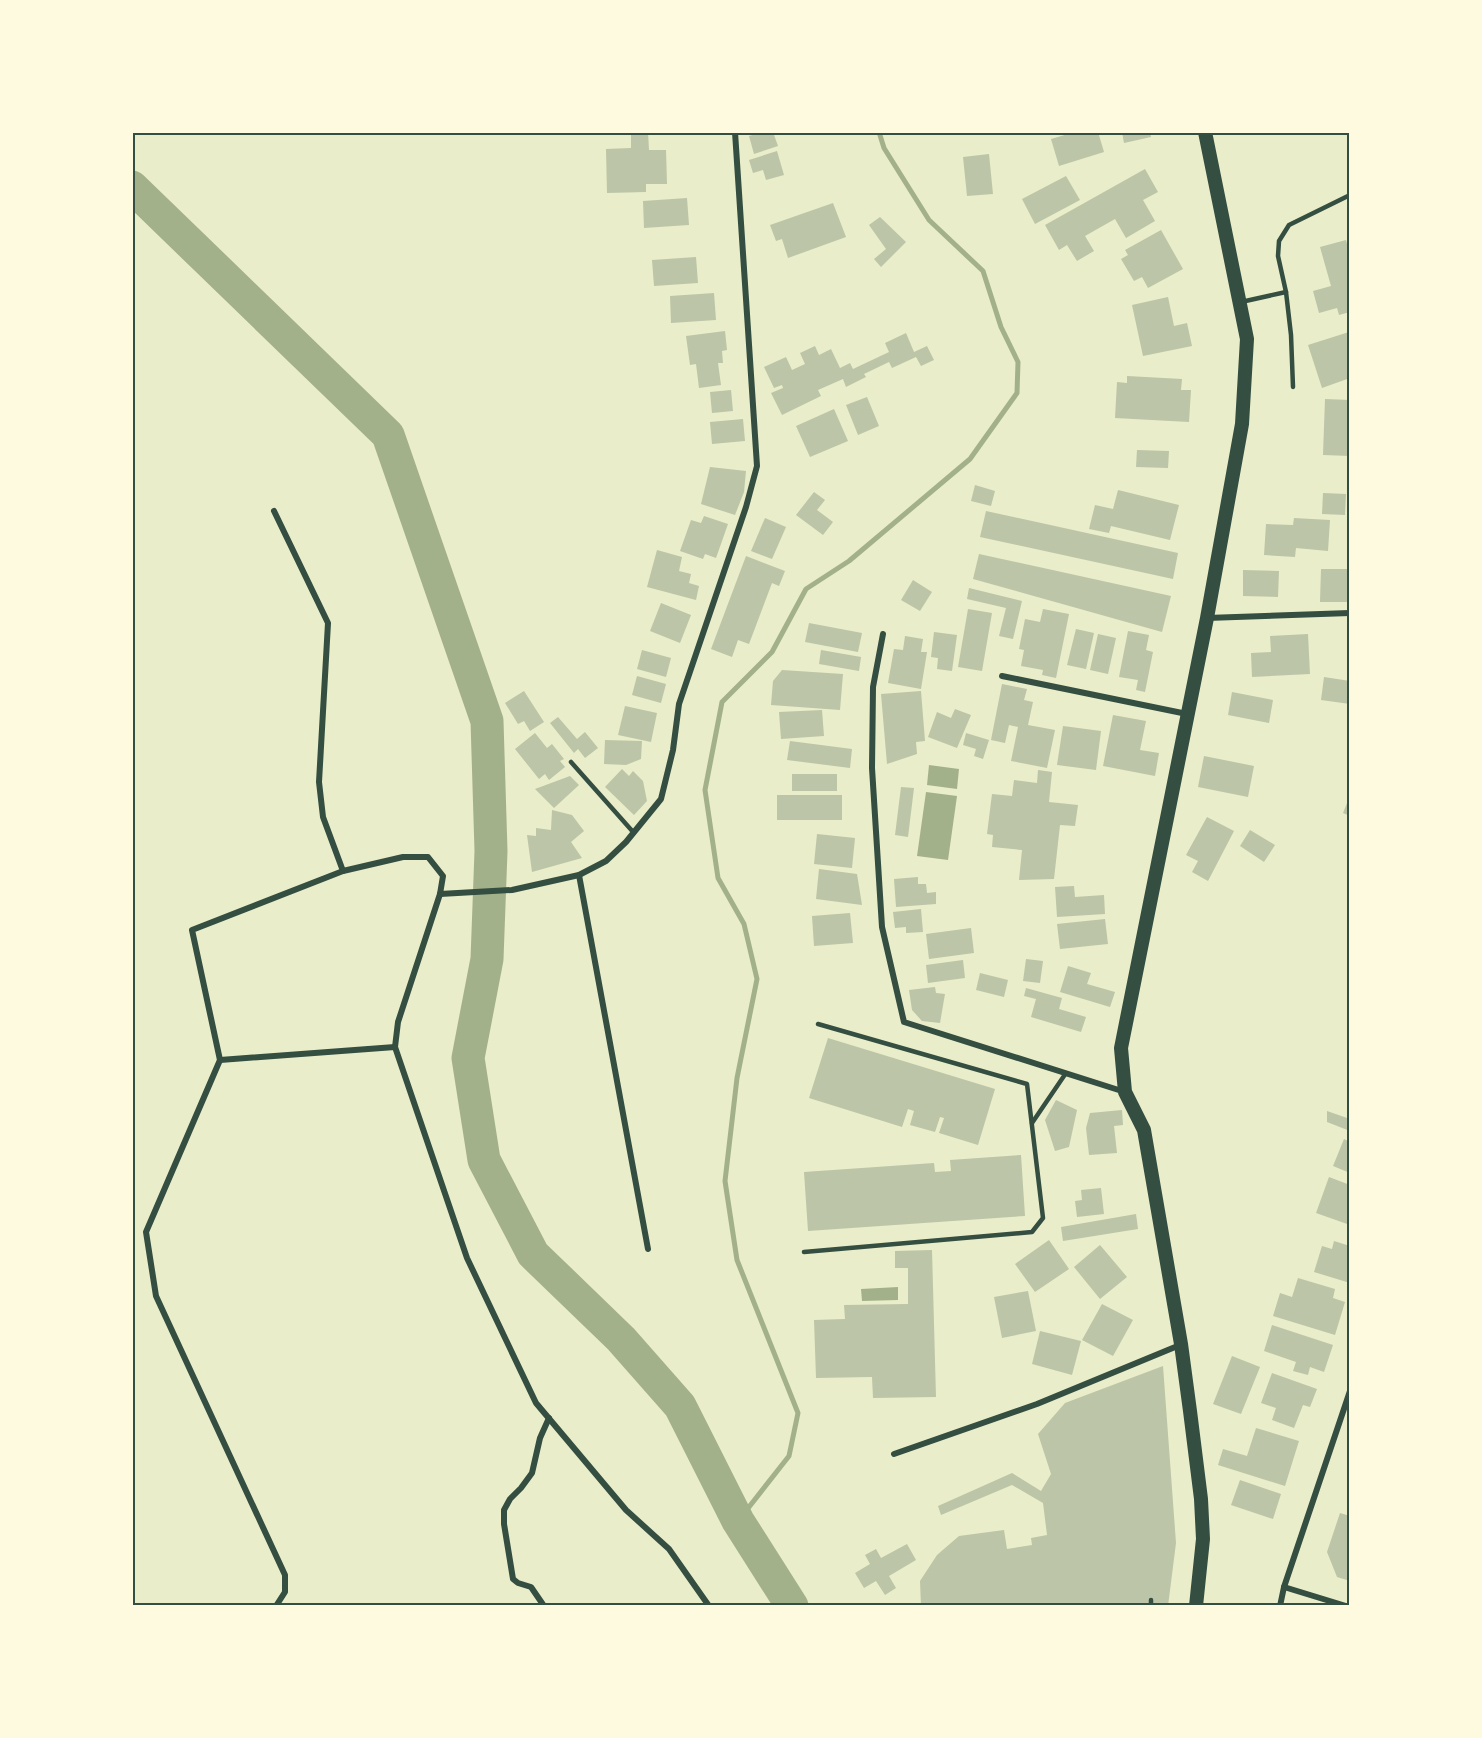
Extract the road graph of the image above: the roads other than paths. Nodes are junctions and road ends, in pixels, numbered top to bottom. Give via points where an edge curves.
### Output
1 (735, 132) edge
2 (1205, 132) edge
3 (1350, 195) edge
4 (1286, 292) junction
5 (1241, 302) junction
6 (1293, 387) dead end
7 (274, 511) dead end
8 (1350, 613) edge
9 (1207, 618) junction
10 (884, 634) dead end
11 (1002, 676) dead end
12 (1187, 715) junction
13 (571, 762) dead end
14 (634, 833) junction
15 (344, 871) junction
16 (579, 875) junction
17 (440, 894) junction
18 (818, 1024) dead end
19 (395, 1047) junction
20 (220, 1060) junction
21 (1066, 1073) junction
22 (1125, 1092) junction
23 (1032, 1123) junction
24 (648, 1249) dead end
25 (804, 1251) dead end
26 (1181, 1344) junction
27 (1350, 1392) edge
28 (549, 1418) junction
29 (894, 1454) dead end
30 (1284, 1587) junction
31 (276, 1606) edge
32 (544, 1606) edge
33 (709, 1606) edge
34 (1196, 1606) edge
35 (1280, 1606) edge
36 (1346, 1606) edge

1 - 14 street via 757,466 679,704 661,799
2 - 5 main road
3 - 4 lane via 1289,225 1281,235 1278,256
4 - 5 lane
4 - 6 lane
5 - 9 main road via 1247,339 1242,424
7 - 15 street via 328,623 319,782 323,817
8 - 9 street
9 - 12 main road
10 - 21 street via 873,687 872,768 882,927 904,1022
11 - 12 street
12 - 22 main road via 1121,1048
13 - 14 lane
14 - 16 street via 606,861
15 - 17 street via 403,857 428,857 443,876
15 - 20 street via 192,930
16 - 17 street via 512,890
16 - 24 street
17 - 19 street via 398,1022
18 - 23 lane via 1027,1084
19 - 20 street
19 - 28 street via 467,1258 536,1403
20 - 31 street via 146,1232 156,1296 285,1575 285,1592
21 - 22 street
21 - 23 lane
22 - 26 main road via 1144,1130
23 - 25 lane via 1043,1218 1032,1232
26 - 29 street via 1036,1404
26 - 34 main road via 1201,1499 1203,1539
27 - 30 street
28 - 32 street via 532,1473 510,1499 503,1517 513,1579 531,1587
28 - 33 street via 626,1510 669,1549
30 - 35 street
30 - 36 street

